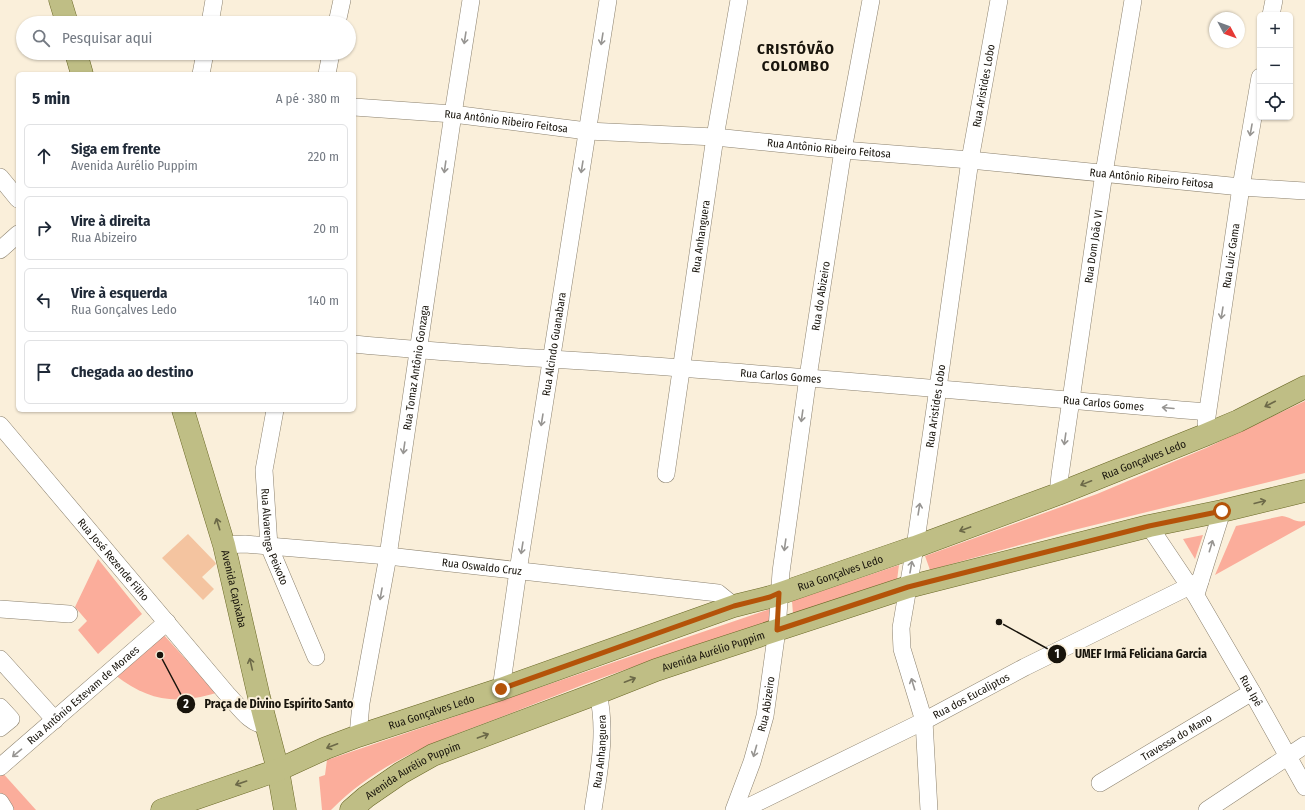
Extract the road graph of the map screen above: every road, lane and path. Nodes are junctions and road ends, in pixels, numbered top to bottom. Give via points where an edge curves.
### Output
1 (60, 0) edge
2 (214, 0) edge
3 (342, 0) edge
4 (471, 0) edge
5 (608, 0) edge
6 (739, 0) edge
7 (871, 0) edge
8 (999, 0) edge
9 (1133, 0) edge
10 (1274, 0) edge
11 (1272, 12) edge
12 (65, 16) edge
13 (211, 16) edge
14 (339, 16) edge
15 (78, 60) edge
16 (204, 60) edge
17 (330, 60) edge
18 (81, 72) edge
19 (201, 72) edge
20 (327, 72) edge
21 (1259, 84) edge
22 (356, 107) edge
23 (453, 114) junction
24 (588, 130) junction
25 (715, 137) junction
26 (843, 150) junction
27 (970, 160) junction
28 (1104, 173) junction
29 (0, 177) edge
30 (1241, 187) junction
31 (1305, 191) edge
32 (16, 197) edge
33 (16, 236) edge
34 (0, 250) edge
35 (356, 344) edge
36 (418, 351) junction
37 (552, 359) junction
38 (681, 368) junction
39 (808, 377) junction
40 (1305, 387) edge
41 (938, 388) junction
42 (1070, 400) junction
43 (184, 412) edge
44 (275, 412) edge
45 (1207, 412) junction
46 (0, 424) edge
47 (1205, 435) junction
48 (666, 474) dead end
49 (1305, 491) edge
50 (1058, 494) junction
51 (1222, 511) junction
52 (1149, 526) junction
53 (224, 545) junction
54 (269, 546) junction
55 (915, 547) junction
56 (388, 556) junction
57 (518, 571) junction
58 (908, 587) junction
59 (1194, 587) junction
60 (779, 593) junction
61 (734, 606) junction
62 (0, 609) edge
63 (69, 614) dead end
64 (167, 622) junction
65 (777, 630) junction
66 (316, 657) dead end
67 (0, 659) edge
68 (501, 689) junction
69 (1252, 692) junction
70 (598, 693) junction
71 (227, 694) junction
72 (259, 697) junction
73 (0, 707) edge
74 (55, 720) junction
75 (924, 721) junction
76 (266, 725) junction
77 (0, 728) edge
78 (358, 736) junction
79 (1305, 745) edge
80 (1288, 756) junction
81 (0, 767) edge
82 (278, 770) junction
83 (1100, 783) dead end
84 (1305, 787) edge
85 (0, 802) edge
86 (6, 810) edge
87 (162, 810) edge
88 (286, 810) edge
89 (351, 810) edge
90 (593, 810) edge
91 (734, 810) edge
92 (742, 810) edge
93 (929, 810) edge
94 (1207, 810) edge

1 - 12 main road
2 - 13 street
3 - 14 street
4 -> 23 street, Rua Tomaz Antônio Gonzaga
5 -> 24 street, Rua Alcindo Guanabara
6 - 25 street, Rua Anhanguera
7 - 26 street, Rua do Abizeiro
8 - 27 street, Rua Aristides Lobo
9 - 28 street, Rua Dom João VI
10 - 11 street
15 - 18 main road
16 - 19 street
17 - 20 street
21 -> 30 street, Rua Luiz Gama
22 - 23 street, Rua Antônio Ribeiro Feitosa
23 - 24 street, Rua Antônio Ribeiro Feitosa
23 -> 36 street, Rua Tomaz Antônio Gonzaga
24 - 25 street, Rua Antônio Ribeiro Feitosa
24 -> 37 street, Rua Alcindo Guanabara
25 - 26 street, Rua Antônio Ribeiro Feitosa
25 - 38 street, Rua Anhanguera
26 - 27 street, Rua Antônio Ribeiro Feitosa
26 - 39 street, Rua do Abizeiro
27 - 28 street, Rua Antônio Ribeiro Feitosa
27 - 41 street, Rua Aristides Lobo
28 - 30 street, Rua Antônio Ribeiro Feitosa
28 - 42 street, Rua Dom João VI
29 - 32 street
30 - 31 street, Rua Antônio Ribeiro Feitosa
30 -> 45 street, Rua Luiz Gama
33 - 34 street
35 - 36 street, Rua Carlos Gomes
36 - 37 street, Rua Carlos Gomes
36 -> 56 street, Rua Tomaz Antônio Gonzaga
37 - 38 street, Rua Carlos Gomes
37 -> 57 street, Rua Alcindo Guanabara
38 - 39 street, Rua Carlos Gomes
38 - 48 street, Rua Anhanguera
39 - 41 street, Rua Carlos Gomes
39 -> 60 street, Rua do Abizeiro
40 -> 47 main road, Rua Gonçalves Ledo
41 - 42 street, Rua Carlos Gomes
55 -> 41 street, Rua Aristides Lobo
45 -> 42 street, Rua Carlos Gomes
42 -> 50 street, Rua Dom João VI
53 -> 43 main road, Avenida Capixaba
44 - 54 street, Rua Alvarenga Peixoto via 264,470
45 - 47 street, Rua Luiz Gama
46 - 64 street, Rua José Rezende Filho
47 -> 50 main road, Rua Gonçalves Ledo
51 -> 49 main road, Avenida Aurélio Puppim
50 -> 55 main road, Rua Gonçalves Ledo
51 - 52 main road, Avenida Aurélio Puppim
59 -> 51 street
52 - 58 main road, Avenida Aurélio Puppim
52 - 59 street, Rua Ipê
53 - 54 street, Rua Oswaldo Cruz
72 -> 53 main road, Avenida Capixaba
54 - 56 street, Rua Oswaldo Cruz
54 - 66 street, Rua Alvarenga Peixoto
58 -> 55 street, Rua Aristides Lobo
55 - 60 main road, Rua Gonçalves Ledo
56 - 57 street, Rua Oswaldo Cruz
56 -> 78 street, Rua Tomaz Antônio Gonzaga via 361,703
57 - 61 street, Rua Oswaldo Cruz via 718,593
57 - 68 street, Rua Alcindo Guanabara
58 - 65 main road, Avenida Aurélio Puppim
75 -> 58 street, Rua Aristides Lobo via 902,649 901,628
59 - 69 street, Rua Ipê
59 - 75 street, Rua dos Eucaliptos via 1025,667
60 - 61 main road, Rua Gonçalves Ledo
60 - 65 street, Rua Abizeiro
61 - 68 main road, Rua Gonçalves Ledo
62 - 63 street
64 - 71 street, Rua José Rezende Filho
64 - 74 street, Rua Antônio Estevam de Moraes
70 -> 65 main road, Avenida Aurélio Puppim via 656,670
65 -> 91 street, Rua Abizeiro via 765,716 752,762
67 - 74 street
68 - 78 main road, Rua Gonçalves Ledo
69 - 80 street, Rua Ipê
69 - 83 street, Travessa do Mano
89 -> 70 main road, Avenida Aurélio Puppim via 383,785 433,755
70 - 90 street, Rua Anhanguera via 602,724 601,754
71 - 72 street via 243,698
71 - 76 street, Rua José Rezende Filho via 251,720
72 - 76 main road, Avenida Capixaba
73 - 77 street via 11,719
74 -> 81 street, Rua Antônio Estevam de Moraes
75 - 92 street, Rua dos Eucaliptos
75 - 93 street, Rua Aristides Lobo
76 - 82 main road, Avenida Capixaba
78 -> 82 main road, Rua Gonçalves Ledo
79 - 80 street
80 - 84 street, Rua Ipê
80 - 94 street
82 -> 87 main road, Rua Gonçalves Ledo
82 - 88 main road, Avenida Capixaba
85 - 86 street

